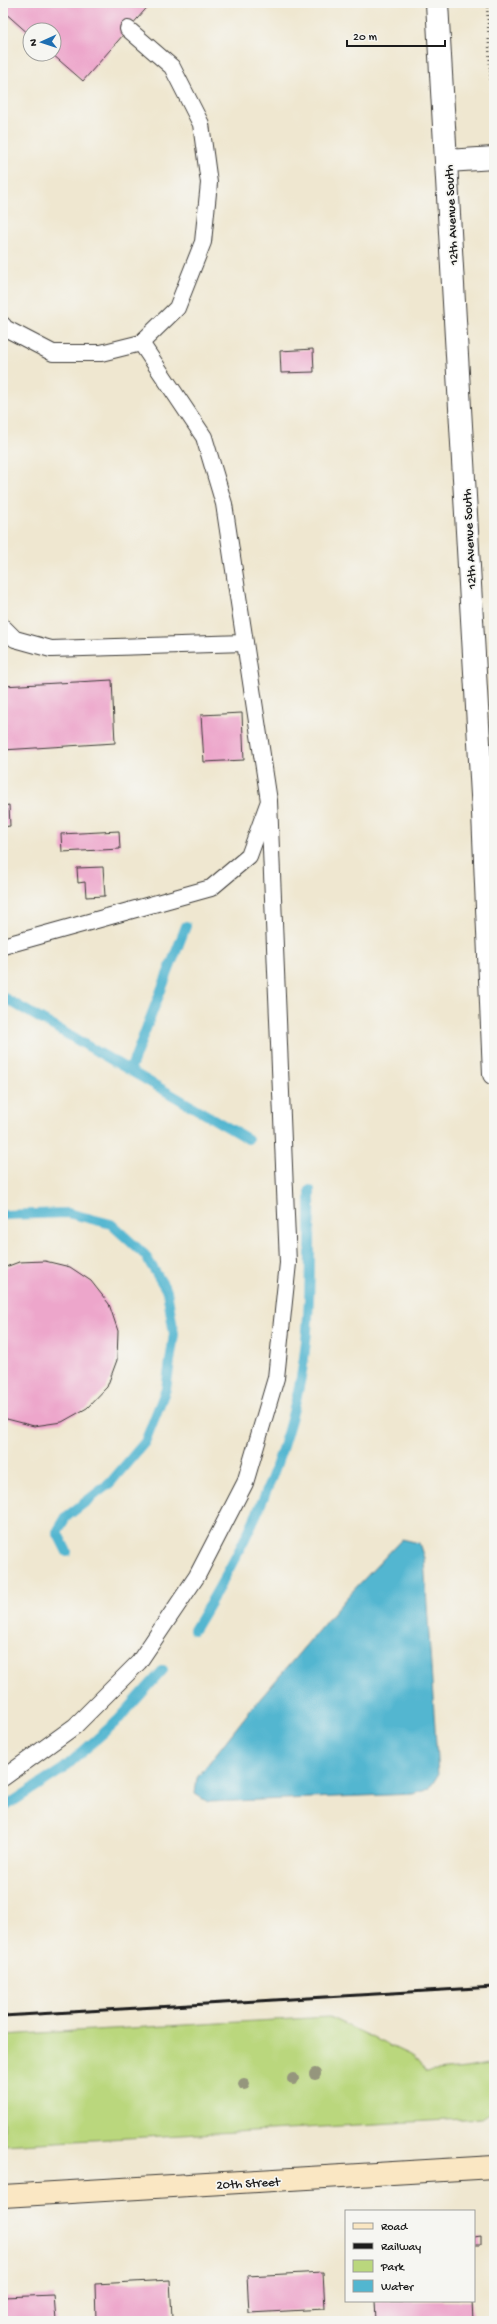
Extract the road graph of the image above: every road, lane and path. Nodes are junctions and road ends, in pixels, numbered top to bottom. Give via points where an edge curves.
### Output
1 (438, 3) edge
2 (487, 3) edge
3 (128, 30) dead end
4 (493, 134) dead end
5 (494, 158) edge
6 (447, 161) junction
7 (3, 325) edge
8 (141, 343) junction
9 (3, 627) edge
10 (245, 643) junction
11 (269, 801) junction
12 (488, 812) edge
13 (3, 946) edge
14 (494, 1074) edge
15 (3, 1778) edge
16 (494, 2167) edge
17 (3, 2196) edge

1 - 6 street, 12th Avenue South
2 - 4 path
3 - 8 lane via 172,67 201,124 210,183 203,242 177,308
5 - 6 street
6 - 12 street, 12th Avenue South
7 - 8 lane via 53,353 101,353
8 - 10 lane via 204,437 224,504
9 - 10 lane via 15,639 51,649
10 - 11 lane
11 - 13 lane via 249,856 211,888
11 - 15 lane via 288,1263 276,1378 245,1483 197,1576 139,1662 75,1726
12 - 14 street, 12th Avenue South
16 - 17 main road, 20th Street

